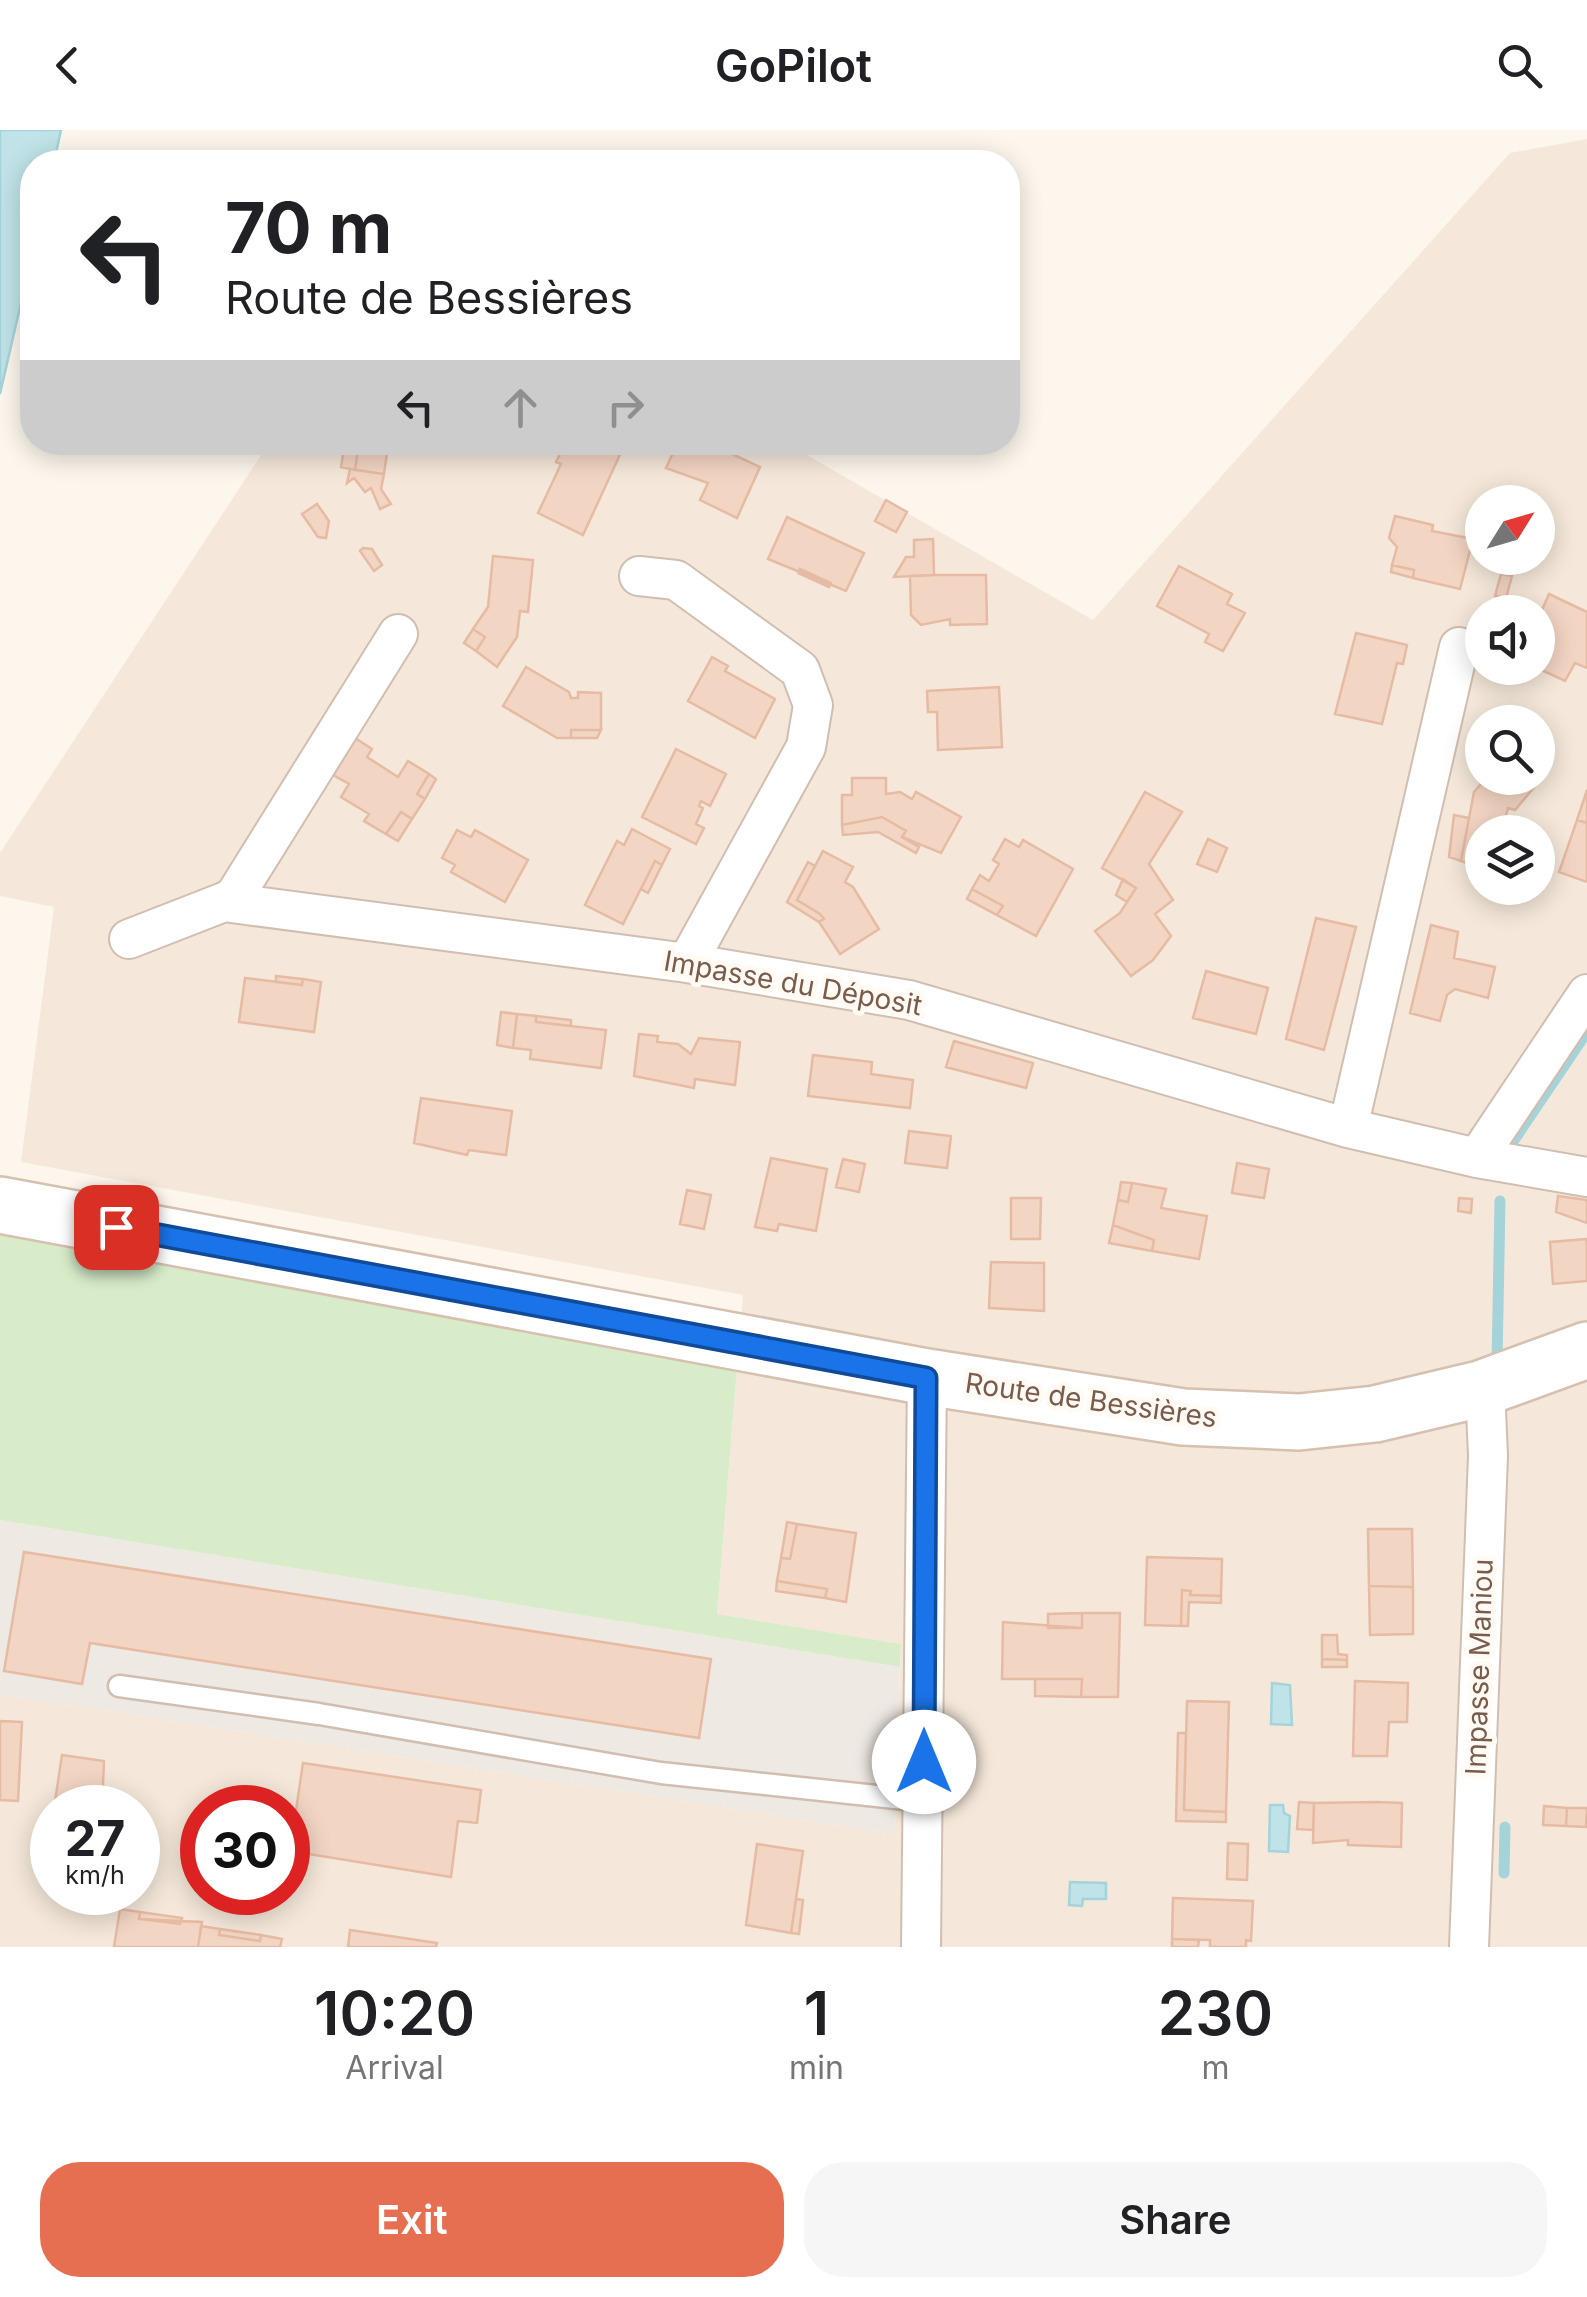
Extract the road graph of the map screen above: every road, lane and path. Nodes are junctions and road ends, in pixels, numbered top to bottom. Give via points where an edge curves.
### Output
1 (639, 576) dead end
2 (398, 634) dead end
3 (1459, 647) dead end
4 (224, 902) junction
5 (128, 938) dead end
6 (687, 963) junction
7 (1587, 994) edge
8 (1348, 1128) junction
9 (1476, 1158) junction
10 (1587, 1177) edge
11 (0, 1205) edge
12 (1587, 1350) edge
13 (926, 1378) junction
14 (1480, 1389) junction
15 (119, 1686) dead end
16 (924, 1801) junction
17 (921, 1947) edge
18 (1469, 1947) edge

1 - 6 street via 676,580 800,670 814,705 806,747
2 - 4 street via 234,897
3 - 8 street
4 - 5 street, Impasse du Déposit
4 - 6 street, Impasse du Déposit
6 - 8 street, Impasse du Déposit via 909,1000
7 - 9 street
8 - 9 street, Impasse du Déposit
9 - 10 street, Impasse du Déposit
11 - 13 main road, Route de Bessières
12 - 14 main road, Route de Bessières
13 - 14 main road, Route de Bessières via 1183,1417 1299,1422 1375,1414
13 - 16 street
14 - 18 street, Impasse Maniou via 1488,1456
15 - 16 lane via 661,1773
16 - 17 street

